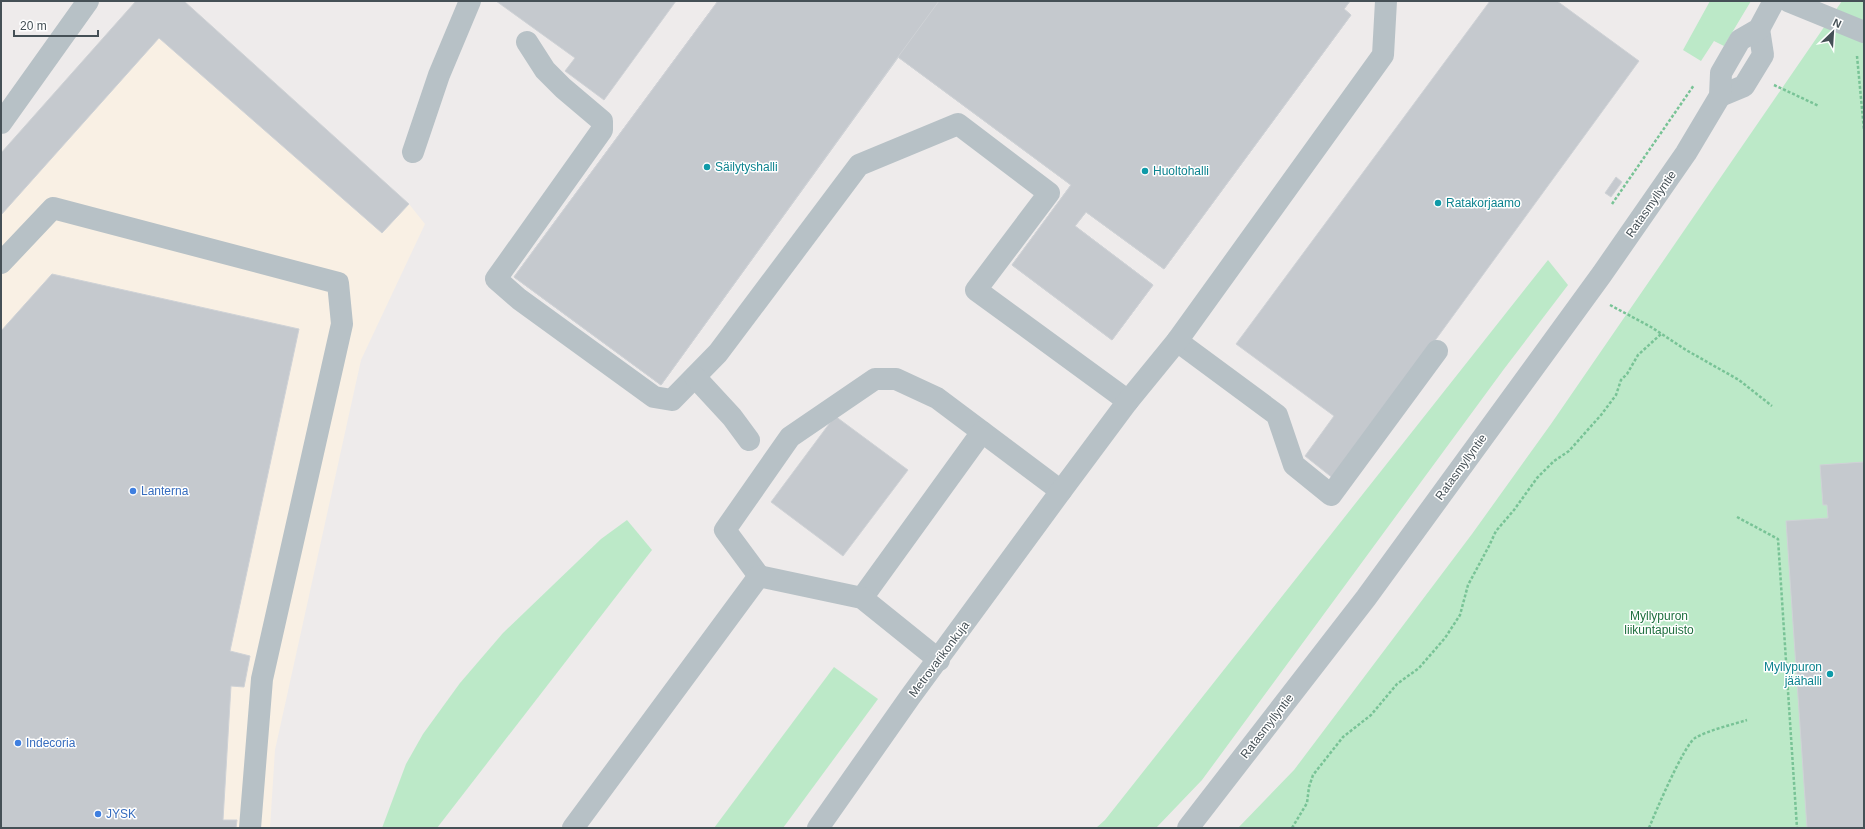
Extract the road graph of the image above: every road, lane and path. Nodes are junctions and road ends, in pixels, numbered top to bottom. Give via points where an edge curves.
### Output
1 (88, 1) edge
2 (470, 1) edge
3 (1386, 1) edge
4 (1774, 1) edge
5 (1788, 1) edge
6 (1864, 32) edge
7 (527, 42) dead end
8 (1857, 54) dead end
9 (1696, 82) dead end
10 (1772, 84) dead end
11 (1819, 106) dead end
12 (1, 123) edge
13 (1864, 130) edge
14 (413, 152) dead end
15 (1612, 204) dead end
16 (1, 263) edge
17 (1605, 302) dead end
18 (1661, 334) junction
19 (1177, 341) junction
20 (1437, 351) dead end
21 (695, 377) junction
22 (1128, 401) junction
23 (1772, 406) dead end
24 (982, 432) junction
25 (749, 440) dead end
26 (1061, 491) junction
27 (1737, 517) dead end
28 (760, 576) junction
29 (862, 598) junction
30 (939, 660) junction
31 (1747, 720) dead end
32 (250, 828) edge
33 (573, 828) edge
34 (818, 828) edge
35 (1188, 828) edge
36 (1292, 828) edge
37 (1649, 828) edge
38 (1796, 828) edge

1 - 12 street
2 - 14 street
3 - 19 street, Metrovarikonkuja via 1383,55
4 - 35 street, Ratasmyllyntie via 1759,29 1740,40 1721,73 1720,96 1686,153 1602,274 1366,598
5 - 6 street
7 - 21 street via 563,88 602,121 602,130 496,279 519,299 654,397 672,400
8 - 13 path
9 - 15 path
10 - 11 path
16 - 32 street via 53,208 338,283 342,324 264,671
17 - 18 path
18 - 23 path via 1739,380
18 - 36 path via 1638,355 1627,374 1620,380 1616,395 1601,415 1569,451 1554,461 1537,478 1496,531 1468,585 1460,615 1445,638 1419,668 1397,684 1371,715 1343,737 1313,775 1307,803
19 - 20 street via 1277,415 1294,465 1331,495
19 - 22 street, Metrovarikonkuja
21 - 22 street via 718,353 859,165 958,124 1049,193 976,290
21 - 25 street via 732,417
22 - 26 street, Metrovarikonkuja
24 - 26 street
24 - 28 street via 937,398 896,378 876,379 790,437 725,530
24 - 29 street
26 - 30 street, Metrovarikonkuja
27 - 38 path via 1778,539
28 - 29 street
28 - 33 street
29 - 30 street
30 - 34 street, Metrovarikonkuja
31 - 37 path via 1694,739 1681,760

